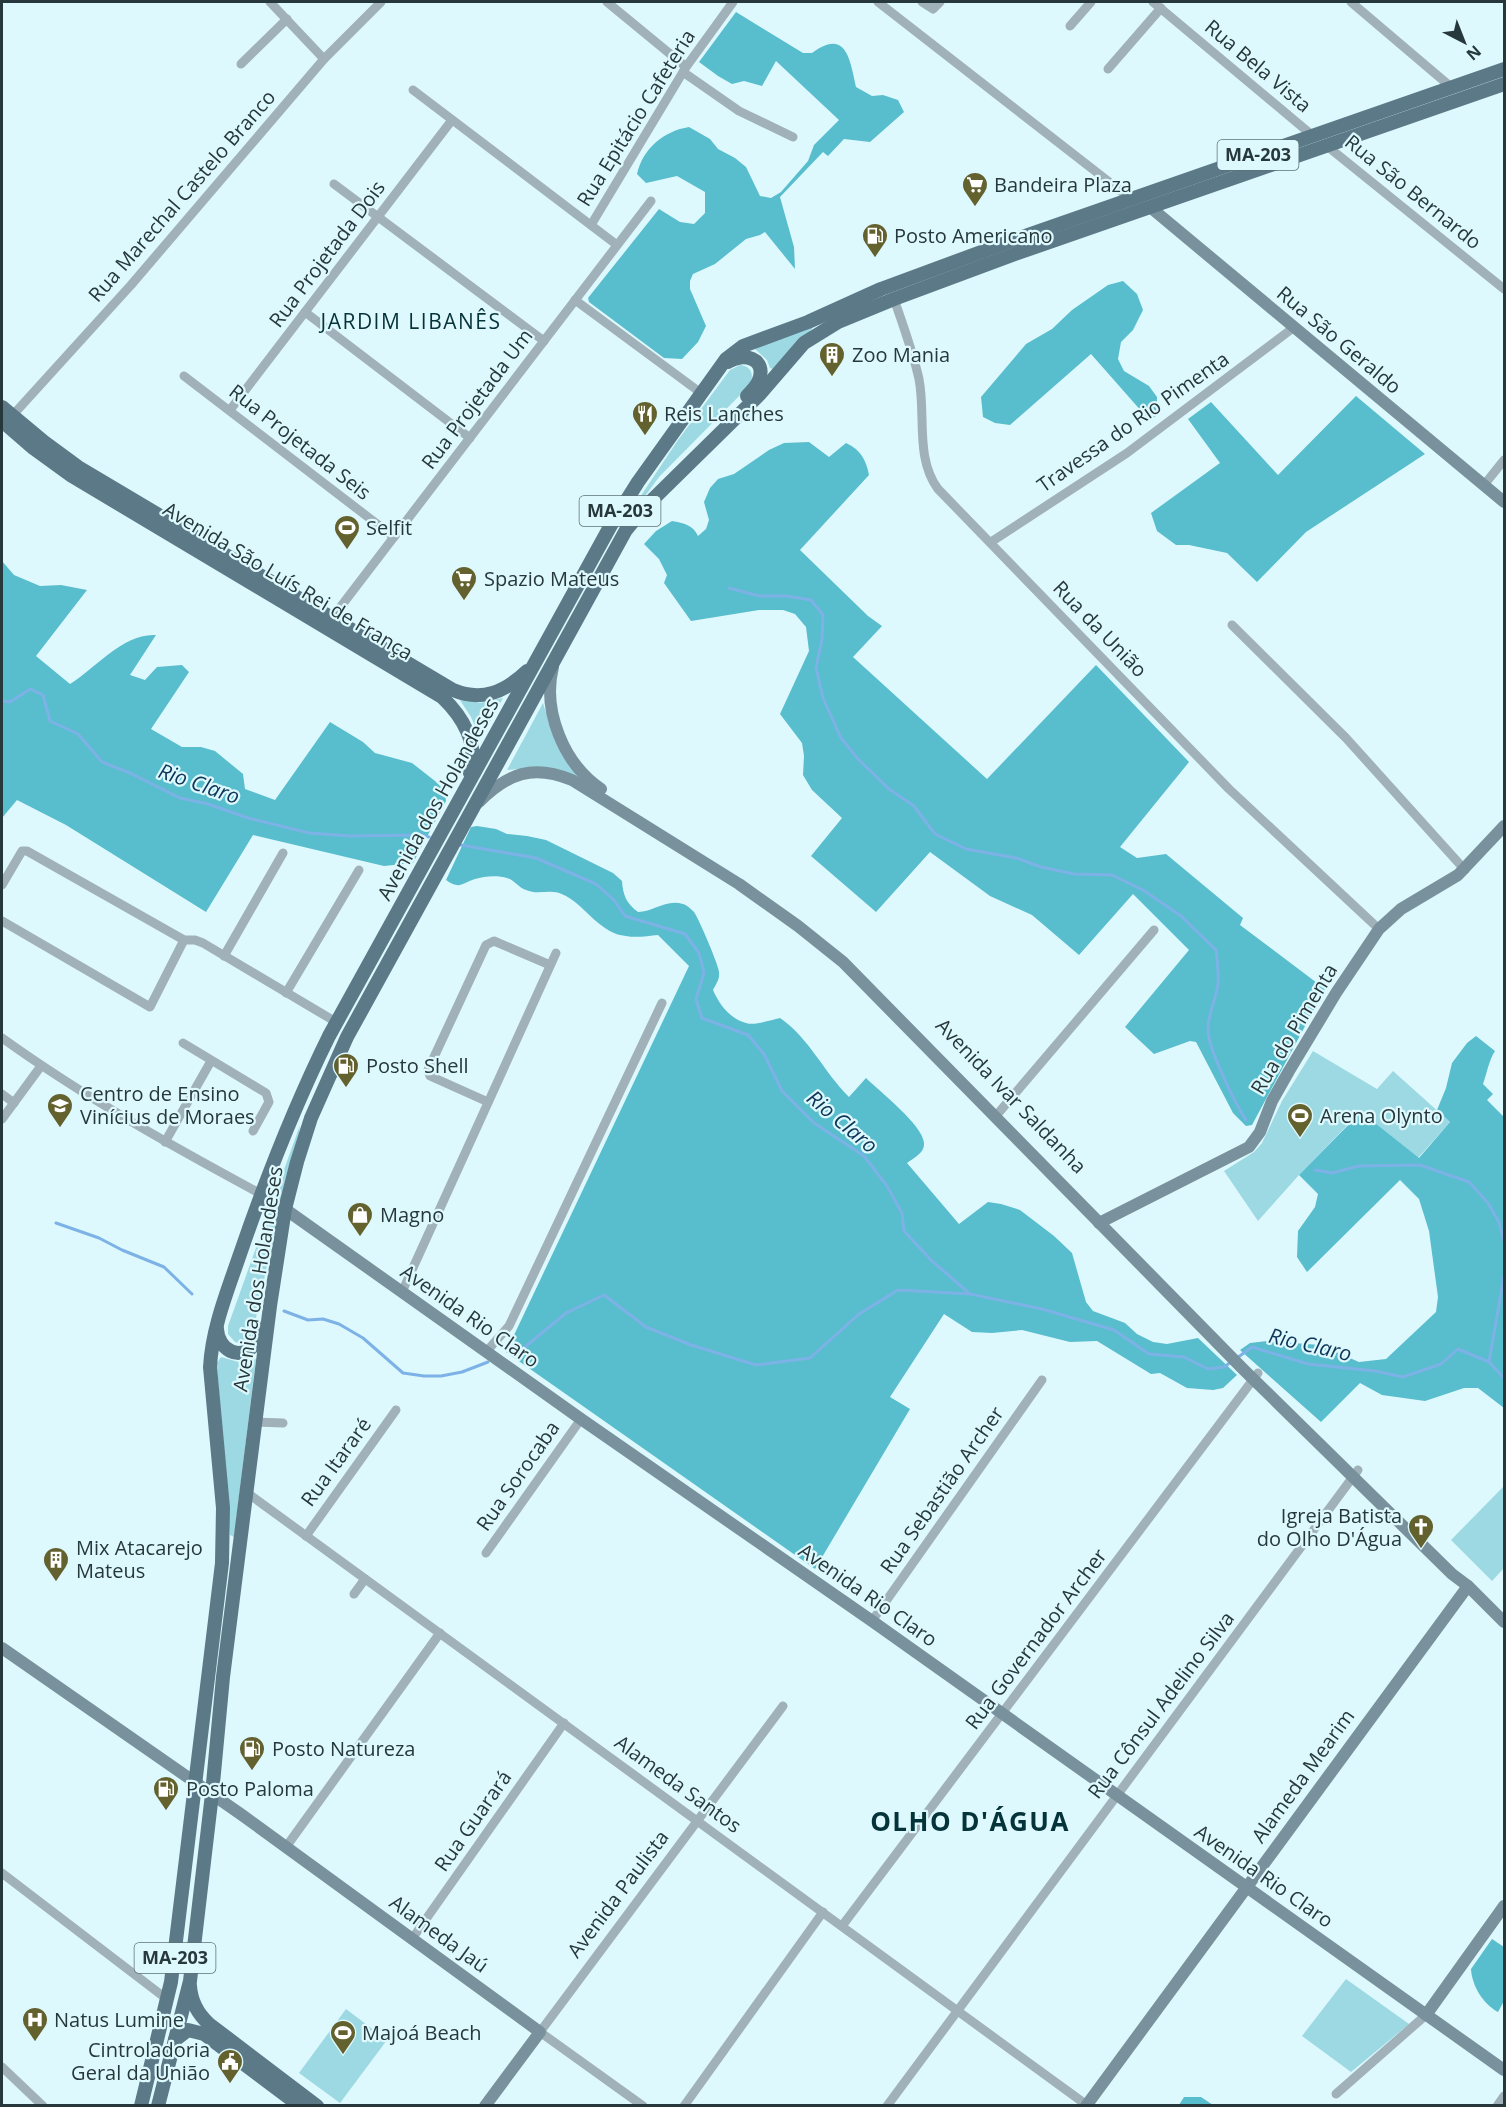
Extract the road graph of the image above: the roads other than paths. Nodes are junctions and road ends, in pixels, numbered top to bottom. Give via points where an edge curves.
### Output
1 (270, 2) edge
2 (381, 2) edge
3 (607, 2) edge
4 (733, 2) edge
5 (879, 2) edge
6 (922, 2) edge
7 (940, 2) edge
8 (1091, 2) edge
9 (1152, 2) edge
10 (1351, 2) edge
11 (1161, 8) junction
12 (286, 19) junction
13 (1070, 26) dead end
14 (324, 59) junction
15 (241, 64) dead end
16 (684, 69) junction
17 (1108, 69) dead end
18 (1504, 69) edge
19 (1504, 84) edge
20 (1451, 87) junction
21 (412, 90) dead end
22 (452, 120) junction
23 (1313, 136) junction
24 (793, 137) dead end
25 (1327, 146) junction
26 (334, 184) dead end
27 (1131, 200) junction
28 (651, 201) dead end
29 (1150, 207) junction
30 (378, 217) junction
31 (591, 225) junction
32 (617, 245) junction
33 (1504, 290) edge
34 (894, 299) junction
35 (575, 300) junction
36 (305, 312) junction
37 (1293, 328) junction
38 (544, 341) junction
39 (714, 375) junction
40 (184, 376) dead end
41 (700, 393) junction
42 (230, 410) junction
43 (5, 415) edge
44 (470, 438) junction
45 (1504, 460) edge
46 (1484, 485) junction
47 (1504, 502) edge
48 (644, 508) junction
49 (394, 537) junction
50 (991, 542) junction
51 (332, 618) junction
52 (1232, 625) dead end
53 (559, 649) junction
54 (540, 656) junction
55 (467, 817) junction
56 (449, 819) junction
57 (1504, 825) edge
58 (283, 853) dead end
59 (358, 870) dead end
60 (1465, 870) junction
61 (2, 885) edge
62 (2, 921) edge
63 (1379, 929) junction
64 (1154, 930) dead end
65 (184, 940) junction
66 (556, 953) dead end
67 (225, 956) junction
68 (550, 966) junction
69 (286, 993) junction
70 (662, 1003) dead end
71 (336, 1022) junction
72 (2, 1038) edge
73 (183, 1043) dead end
74 (211, 1061) junction
75 (41, 1066) junction
76 (2, 1094) edge
77 (488, 1102) junction
78 (15, 1103) junction
79 (997, 1114) junction
80 (2, 1119) edge
81 (253, 1131) dead end
82 (165, 1142) junction
83 (261, 1194) junction
84 (285, 1209) junction
85 (1102, 1221) junction
86 (402, 1292) junction
87 (270, 1306) junction
88 (217, 1324) junction
89 (486, 1352) junction
90 (1256, 1377) junction
91 (1042, 1380) dead end
92 (396, 1410) dead end
93 (580, 1419) junction
94 (255, 1422) junction
95 (283, 1423) dead end
96 (1355, 1473) junction
97 (246, 1492) junction
98 (306, 1536) junction
99 (486, 1553) dead end
100 (366, 1579) junction
101 (1468, 1586) junction
102 (354, 1594) dead end
103 (872, 1621) junction
104 (1504, 1622) edge
105 (440, 1633) junction
106 (2, 1648) edge
107 (783, 1706) dead end
108 (1002, 1714) junction
109 (564, 1724) junction
110 (195, 1782) junction
111 (212, 1794) junction
112 (1116, 1796) junction
113 (192, 1807) junction
114 (697, 1820) junction
115 (286, 1847) junction
116 (2, 1873) edge
117 (1245, 1887) junction
118 (1504, 1905) edge
119 (823, 1912) junction
120 (842, 1926) junction
121 (412, 1939) junction
122 (190, 1981) junction
123 (168, 2000) junction
124 (957, 2010) junction
125 (1426, 2015) junction
126 (540, 2032) junction
127 (175, 2040) junction
128 (2, 2067) edge
129 (1504, 2070) edge
130 (1504, 2079) edge
131 (1336, 2094) dead end
132 (1504, 2096) edge
133 (1087, 2105) edge
134 (43, 2106) edge
135 (141, 2106) edge
136 (158, 2106) edge
137 (300, 2106) edge
138 (318, 2106) edge
139 (484, 2106) edge
140 (643, 2106) edge
141 (684, 2106) edge
142 (887, 2106) edge
143 (1497, 2106) edge

1 - 12 street
2 - 14 street, Rua Marechal Castelo Branco
3 - 16 street
4 - 16 street, Rua Epitácio Cafeteria
5 - 27 street
6 - 7 street via 933,9
8 - 13 street
9 - 11 street, Rua Bela Vista
10 - 20 street
11 - 17 street
11 - 23 street, Rua Bela Vista
12 - 14 street
12 - 15 street
14 - 43 street, Rua Marechal Castelo Branco via 131,285
16 - 24 street via 739,111
16 - 31 street, Rua Epitácio Cafeteria
18 - 20 main road, Avenida dos Holandeses / MA-203
19 - 25 main road, Avenida dos Holandeses / MA-203
20 - 23 main road, Avenida dos Holandeses / MA-203
21 - 22 street
22 - 30 street, Rua Projetada Dois
22 - 31 street
23 - 27 main road, Avenida dos Holandeses / MA-203
25 - 29 main road, Avenida dos Holandeses / MA-203
25 - 33 street, Rua São Bernardo
26 - 30 street
27 - 39 main road, Avenida dos Holandeses / MA-203 via 881,289 808,322 743,345
28 - 32 street, Rua Projetada Um
29 - 34 main road, Avenida dos Holandeses / MA-203
29 - 37 street, Rua São Geraldo
30 - 36 street, Rua Projetada Dois
30 - 38 street
31 - 32 street
32 - 35 street, Rua Projetada Um
34 - 48 main road, Avenida dos Holandeses / MA-203 via 838,322 807,340 754,400
34 - 50 street, Rua da União via 919,381 928,471 938,489
35 - 38 street, Rua Projetada Um
35 - 41 street
36 - 42 street, Rua Projetada Dois
36 - 44 street
37 - 46 street, Rua São Geraldo
37 - 50 street, Travessa do Rio Pimenta via 1127,453
38 - 44 street, Rua Projetada Um
39 - 41 main road, Avenida dos Holandeses / MA-203
39 - 48 main road via 742,356 753,360 760,372 754,388
40 - 42 street, Rua Projetada Seis
41 - 54 main road, Avenida dos Holandeses / MA-203 via 624,504
42 - 49 street, Rua Projetada Seis
43 - 51 main road, Avenida São Luís Rei de França via 78,467
43 - 56 main road, Avenida São Luís Rei de França via 32,447 72,476 442,697 463,722 473,750 470,776
44 - 49 street, Rua Projetada Um
45 - 46 street
46 - 47 street, Rua São Geraldo
48 - 53 main road, Avenida dos Holandeses / MA-203 via 621,538
49 - 51 street, Rua Projetada Um
50 - 63 street, Rua da União via 1229,789
51 - 54 main road, Avenida São Luís Rei de França via 453,690 470,695 488,695 504,689
52 - 60 street via 1346,738
53 - 55 main road, Avenida dos Holandeses / MA-203
53 - 79 street, Avenida Ivar Saldanha via 550,684 552,717 572,758 588,778 744,879 830,943 871,980
54 - 56 main road, Avenida dos Holandeses / MA-203
55 - 79 street, Avenida Ivar Saldanha via 492,790 517,775 543,772 580,784 798,926 843,962
55 - 84 main road, Avenida dos Holandeses / MA-203 via 335,1063 304,1138
56 - 71 main road, Avenida dos Holandeses / MA-203
57 - 60 street, Rua do Pimenta
58 - 67 street
59 - 69 street
60 - 63 street, Rua do Pimenta via 1401,909
61 - 65 street via 25,851
62 - 65 street via 150,1007
63 - 85 street, Rua do Pimenta via 1289,1071 1256,1140 1240,1153
64 - 79 street
65 - 67 street via 195,940
66 - 68 street
67 - 69 street
68 - 77 street
68 - 77 street via 489,942 428,1070 430,1076
69 - 71 street
70 - 89 street via 509,1326
71 - 83 main road, Avenida dos Holandeses / MA-203 via 298,1101
72 - 75 street
73 - 74 street
74 - 81 street via 269,1097
74 - 82 street
75 - 78 street
75 - 82 street
76 - 78 street
77 - 86 street
78 - 80 street
79 - 85 street, Avenida Ivar Saldanha
82 - 83 street
83 - 88 main road, Avenida dos Holandeses / MA-203
84 - 86 street, Avenida Rio Claro
84 - 87 main road, Avenida dos Holandeses / MA-203
85 - 90 street, Avenida Ivar Saldanha
86 - 89 street, Avenida Rio Claro
87 - 88 main road via 258,1340 245,1352 225,1348 218,1338
87 - 94 main road, Avenida dos Holandeses / MA-203
88 - 110 main road, Avenida dos Holandeses / MA-203 via 210,1367 224,1526
89 - 93 street, Avenida Rio Claro
90 - 96 street, Avenida Ivar Saldanha
90 - 108 street, Rua Governador Archer
91 - 103 street, Rua Sebastião Archer
92 - 98 street, Rua Itararé
93 - 99 street, Rua Sorocaba
93 - 103 street, Avenida Rio Claro
94 - 95 street
94 - 97 main road, Avenida dos Holandeses / MA-203
96 - 101 street, Avenida Ivar Saldanha
96 - 112 street, Rua Cônsul Adelino Silva
97 - 98 street, Alameda Santos
97 - 111 main road, Avenida dos Holandeses / MA-203
98 - 100 street, Alameda Santos
100 - 102 street
100 - 105 street, Alameda Santos
101 - 104 street, Avenida Ivar Saldanha
101 - 117 street, Alameda Mearim
103 - 108 street, Avenida Rio Claro
105 - 109 street, Alameda Santos
105 - 115 street
106 - 110 street
107 - 114 street, Avenida Paulista
108 - 112 street, Avenida Rio Claro
108 - 120 street, Rua Governador Archer
109 - 114 street, Alameda Santos
109 - 121 street, Rua Guarará
110 - 111 street, Alameda Jaú
110 - 113 main road, Avenida dos Holandeses / MA-203
111 - 113 main road
111 - 115 street, Alameda Jaú
111 - 122 main road, Avenida dos Holandeses / MA-203
112 - 117 street, Avenida Rio Claro
112 - 124 street, Rua Cônsul Adelino Silva
113 - 123 main road, Avenida dos Holandeses / MA-203
114 - 119 street, Alameda Santos
114 - 126 street, Avenida Paulista
115 - 121 street, Alameda Jaú
116 - 123 street
117 - 125 street, Avenida Rio Claro
117 - 133 street, Alameda Mearim
118 - 125 street
119 - 120 street, Alameda Santos
119 - 141 street
120 - 124 street, Alameda Santos
121 - 126 street, Alameda Jaú
122 - 127 main road, Avenida dos Holandeses / MA-203
122 - 138 main road via 193,2001 205,2020
123 - 135 main road, Avenida dos Holandeses / MA-203
124 - 133 street, Alameda Santos
124 - 142 street, Rua Cônsul Adelino Silva
125 - 129 street, Avenida Rio Claro
125 - 130 street, Avenida Rio Claro
125 - 131 street
126 - 139 street, Avenida Paulista
126 - 140 street, Alameda Jaú
127 - 136 main road, Avenida dos Holandeses / MA-203
127 - 137 main road via 188,2030 204,2034
128 - 134 street
132 - 143 street

